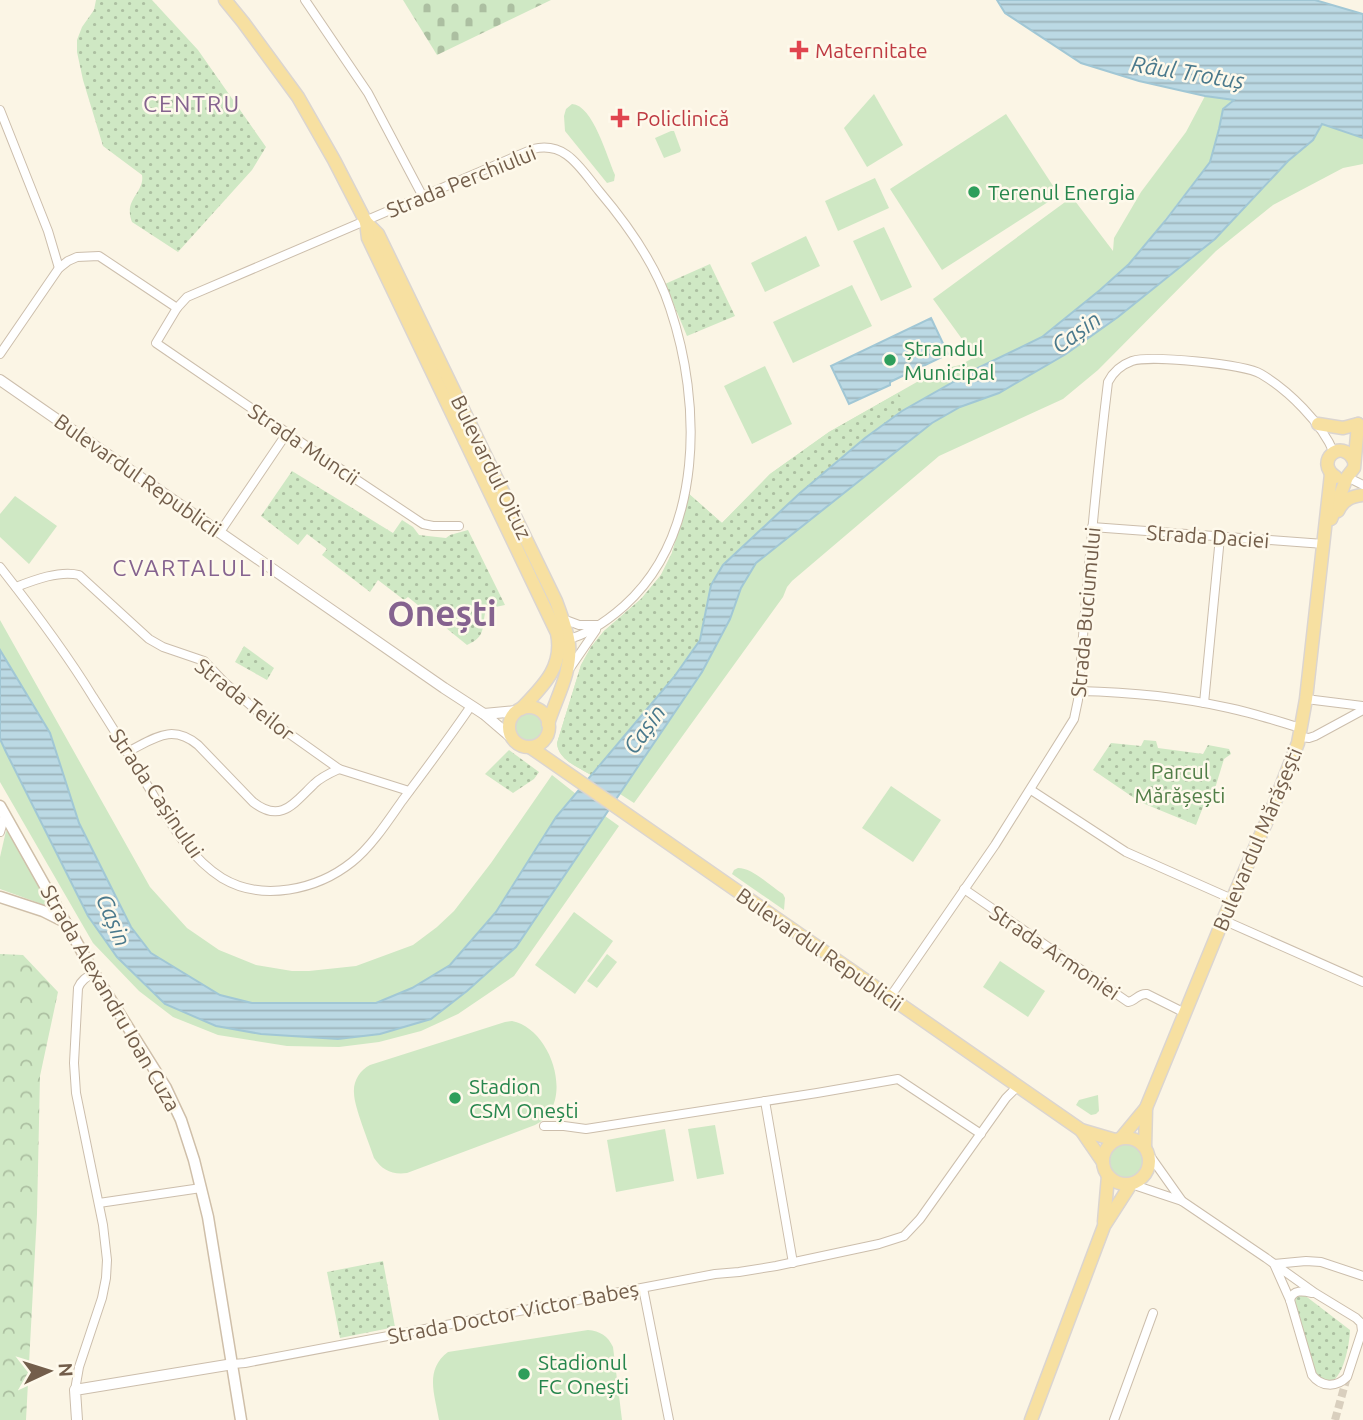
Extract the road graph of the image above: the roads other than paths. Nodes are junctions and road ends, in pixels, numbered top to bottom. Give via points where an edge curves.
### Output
1 (225, 0) edge
2 (305, 0) edge
3 (0, 110) edge
4 (422, 195) junction
5 (366, 222) junction
6 (59, 268) junction
7 (177, 307) junction
8 (0, 355) edge
9 (0, 380) edge
10 (1318, 424) junction
11 (1360, 429) edge
12 (287, 433) junction
13 (1336, 452) junction
14 (1355, 469) edge
15 (1331, 474) junction
16 (1363, 485) edge
17 (1363, 495) edge
18 (459, 526) dead end
19 (1092, 527) junction
20 (220, 532) junction
21 (1220, 537) junction
22 (1325, 537) junction
23 (0, 567) edge
24 (16, 587) junction
25 (550, 603) junction
26 (563, 619) junction
27 (600, 625) junction
28 (564, 641) junction
29 (566, 675) junction
30 (1079, 691) junction
31 (1306, 699) junction
32 (1204, 703) junction
33 (471, 706) junction
34 (1363, 708) edge
35 (519, 710) junction
36 (484, 714) junction
37 (548, 729) junction
38 (1301, 732) junction
39 (512, 738) junction
40 (530, 747) junction
41 (127, 752) junction
42 (560, 767) junction
43 (339, 769) junction
44 (1031, 790) junction
45 (410, 791) junction
46 (3, 810) edge
47 (0, 832) edge
48 (964, 889) junction
49 (0, 897) edge
50 (1232, 899) junction
51 (1223, 920) junction
52 (67, 924) junction
53 (94, 973) junction
54 (1363, 982) edge
55 (890, 997) junction
56 (1185, 1013) junction
57 (1018, 1086) junction
58 (765, 1101) junction
59 (1146, 1108) junction
60 (544, 1126) dead end
61 (1081, 1129) junction
62 (981, 1134) junction
63 (1119, 1139) junction
64 (1146, 1150) junction
65 (1103, 1162) junction
66 (1108, 1176) junction
67 (1131, 1184) junction
68 (201, 1188) junction
69 (1182, 1200) junction
70 (99, 1203) junction
71 (1104, 1226) junction
72 (793, 1263) junction
73 (1274, 1264) junction
74 (1363, 1276) edge
75 (643, 1288) junction
76 (1315, 1293) junction
77 (1290, 1300) junction
78 (1153, 1313) dead end
79 (1363, 1330) edge
80 (233, 1364) junction
81 (75, 1391) junction
82 (77, 1420) edge
83 (241, 1420) edge
84 (669, 1420) edge
85 (1031, 1420) edge
86 (1114, 1420) edge

1 - 5 main road, Bulevardul Oituz via 298,97
2 - 4 street via 368,93
3 - 6 street
4 - 5 street, Strada Perchiului
4 - 27 street, Strada Perchiului via 533,149 555,148 574,161 609,203 664,291 688,379 690,458 685,496 671,539 651,576
5 - 7 street, Strada Perchiului via 187,298
5 - 25 main road, Bulevardul Oituz via 378,233
6 - 7 street via 77,257 99,256
6 - 8 street
7 - 12 street, Strada Muncii via 156,343
9 - 20 street, Bulevardul Republicii
10 - 11 main road
10 - 13 street
10 - 19 street, Strada Buciumului via 1258,372 1164,360 1139,360 1121,367 1108,382
11 - 13 main road
11 - 14 main road
12 - 18 street, Strada Muncii via 423,524
12 - 20 street
13 - 14 main road via 1350,453
13 - 15 main road via 1328,463
14 - 15 main road via 1341,478
14 - 16 street
14 - 22 main road
15 - 22 main road, Bulevardul Mărășești
17 - 22 main road via 1341,505
19 - 21 street, Strada Daciei
19 - 30 street, Strada Buciumului
20 - 33 street, Bulevardul Republicii
21 - 22 street, Strada Daciei
21 - 32 street
22 - 31 main road, Bulevardul Mărășești
23 - 24 street, Strada Cașinului
24 - 41 street, Strada Cașinului via 51,632
24 - 43 street, Strada Teilor via 48,577 79,575 142,634 163,647 204,661 256,710
25 - 26 main road, Bulevardul Oituz
25 - 28 main road, Bulevardul Oituz via 557,633
26 - 27 street
26 - 28 main road, Bulevardul Oituz
27 - 28 street, Strada Perchiului
27 - 29 street, Strada Perchiului
28 - 29 main road, Bulevardul Oituz via 569,658
28 - 35 main road via 552,671
29 - 37 main road, Bulevardul Oituz
30 - 32 street
30 - 44 street, Strada Buciumului via 1073,724
31 - 34 street
31 - 38 main road, Bulevardul Mărășești
32 - 38 street
33 - 36 street, Bulevardul Republicii
33 - 45 street, Strada Cașinului
34 - 38 street via 1315,736 1307,738
35 - 36 street
35 - 37 main road via 536,709 544,715
35 - 39 main road via 509,723
36 - 39 street, Bulevardul Republicii
37 - 40 main road via 539,744
37 - 42 main road via 550,748
38 - 50 main road, Bulevardul Mărășești
39 - 40 main road
40 - 42 main road, Bulevardul Republicii
41 - 43 street via 162,735 188,737 253,802 273,811 291,807 318,780
41 - 45 street, Strada Cașinului via 201,861 226,880 256,889 307,886 328,878 359,855
42 - 55 main road, Bulevardul Republicii
43 - 45 street, Strada Teilor
44 - 48 street, Strada Buciumului
44 - 50 street via 1126,852
46 - 47 street
46 - 52 main road, Strada Alexandru Ioan Cuza
48 - 55 street, Strada Buciumului
48 - 56 street, Strada Armoniei via 1128,1002 1147,994
49 - 52 main road
50 - 51 main road, Bulevardul Mărășești
51 - 54 street
51 - 56 main road, Bulevardul Mărășești
52 - 53 main road, Strada Alexandru Ioan Cuza
53 - 68 main road, Strada Alexandru Ioan Cuza via 173,1102
53 - 70 street via 78,988 75,1076
55 - 57 main road, Bulevardul Republicii
56 - 59 main road, Bulevardul Mărășești
57 - 61 main road, Bulevardul Republicii
57 - 62 street, Strada Doctor Victor Babeș
58 - 60 street via 586,1129
58 - 62 street via 900,1079
58 - 72 street
59 - 63 main road, Bulevardul Mărășești
59 - 64 main road, Bulevardul Mărășești
61 - 63 main road
61 - 65 main road
62 - 72 street, Strada Doctor Victor Babeș via 904,1236
63 - 64 main road via 1135,1139
63 - 65 main road via 1106,1149
64 - 67 main road via 1149,1166
64 - 69 street
65 - 66 main road
66 - 67 main road
66 - 71 main road
67 - 69 street
67 - 71 main road
68 - 70 street
68 - 80 main road, Strada Alexandru Ioan Cuza
69 - 73 street
70 - 81 street via 107,1251 106,1278
71 - 85 main road
72 - 75 street, Strada Doctor Victor Babeș
73 - 74 street via 1321,1262
73 - 76 street
73 - 77 street
75 - 80 street, Strada Doctor Victor Babeș
75 - 84 street
76 - 77 street via 1300,1291
76 - 79 street via 1356,1318
77 - 79 street via 1312,1375 1320,1383 1333,1385 1345,1379
78 - 86 street
80 - 81 street
80 - 83 main road, Strada Alexandru Ioan Cuza
81 - 82 street

